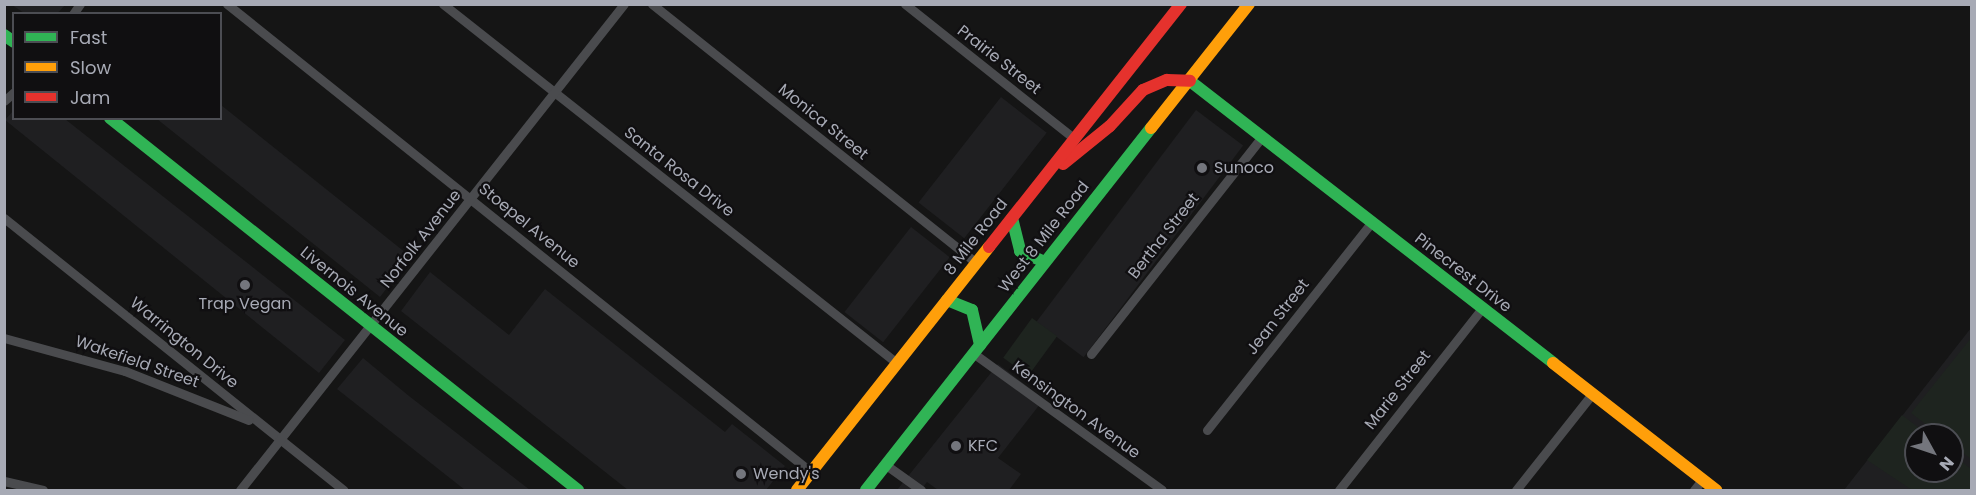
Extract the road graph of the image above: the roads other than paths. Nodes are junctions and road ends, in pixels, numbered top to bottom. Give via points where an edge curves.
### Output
1 (227, 4) edge
2 (443, 4) edge
3 (624, 4) edge
4 (652, 4) edge
5 (905, 4) edge
6 (1181, 4) edge
7 (1249, 4) edge
8 (1190, 81) junction
9 (554, 93) junction
10 (113, 120) edge
11 (1262, 137) junction
12 (1075, 139) junction
13 (1042, 181) junction
14 (471, 198) junction
15 (4, 218) edge
16 (1012, 218) junction
17 (1372, 222) junction
18 (1045, 262) junction
19 (976, 263) junction
20 (947, 300) junction
21 (1482, 308) junction
22 (372, 327) junction
23 (4, 338) edge
24 (977, 349) junction
25 (1090, 354) dead end
26 (897, 363) junction
27 (1592, 394) junction
28 (257, 423) junction
29 (1207, 430) dead end
30 (279, 441) junction
31 (886, 465) junction
32 (811, 472) junction
33 (1702, 480) junction
34 (4, 481) edge
35 (43, 490) edge
36 (240, 490) edge
37 (344, 490) edge
38 (578, 490) edge
39 (797, 490) edge
40 (866, 490) edge
41 (921, 490) edge
42 (1162, 490) edge
43 (1339, 490) edge
44 (1516, 490) edge
45 (1694, 490) edge
46 (1716, 490) edge

1 - 14 street, Stoepel Avenue
2 - 9 street, Santa Rosa Drive
3 - 9 street, Norfolk Avenue
4 - 19 street, Monica Street
5 - 12 street, Prairie Street
6 - 12 main road, 8 Mile Road
7 - 8 main road, West 8 Mile Road
8 - 11 main road, Pinecrest Drive
8 - 13 main road via 1167,80 1143,90 1110,126
8 - 18 main road, West 8 Mile Road
9 - 14 street, Norfolk Avenue
9 - 26 street, Santa Rosa Drive
10 - 22 main road, Livernois Avenue
11 - 17 main road, Pinecrest Drive
11 - 25 street, Bertha Street
12 - 13 main road, 8 Mile Road
13 - 16 main road, 8 Mile Road
14 - 22 street, Norfolk Avenue
14 - 32 street, Stoepel Avenue
15 - 28 street, Warrington Drive
16 - 18 main road via 1020,250
16 - 19 main road, 8 Mile Road
17 - 21 main road, Pinecrest Drive
17 - 29 street, Jean Street
18 - 24 main road, West 8 Mile Road
19 - 20 main road, 8 Mile Road
20 - 24 main road via 972,310
20 - 26 main road, 8 Mile Road
21 - 27 main road, Pinecrest Drive
21 - 43 street, Marie Street
22 - 30 street, Norfolk Avenue
22 - 38 main road, Livernois Avenue
23 - 28 street, Wakefield Street via 125,371
24 - 31 main road, West 8 Mile Road
24 - 42 street, Kensington Avenue
26 - 32 main road, 8 Mile Road
27 - 33 main road, Pinecrest Drive
27 - 44 street
28 - 30 street, Warrington Drive
30 - 36 street, Norfolk Avenue
30 - 37 street, Warrington Drive
31 - 40 main road, West 8 Mile Road
31 - 41 street
32 - 39 main road, 8 Mile Road
33 - 45 street
33 - 46 main road, Pinecrest Drive
34 - 35 street

